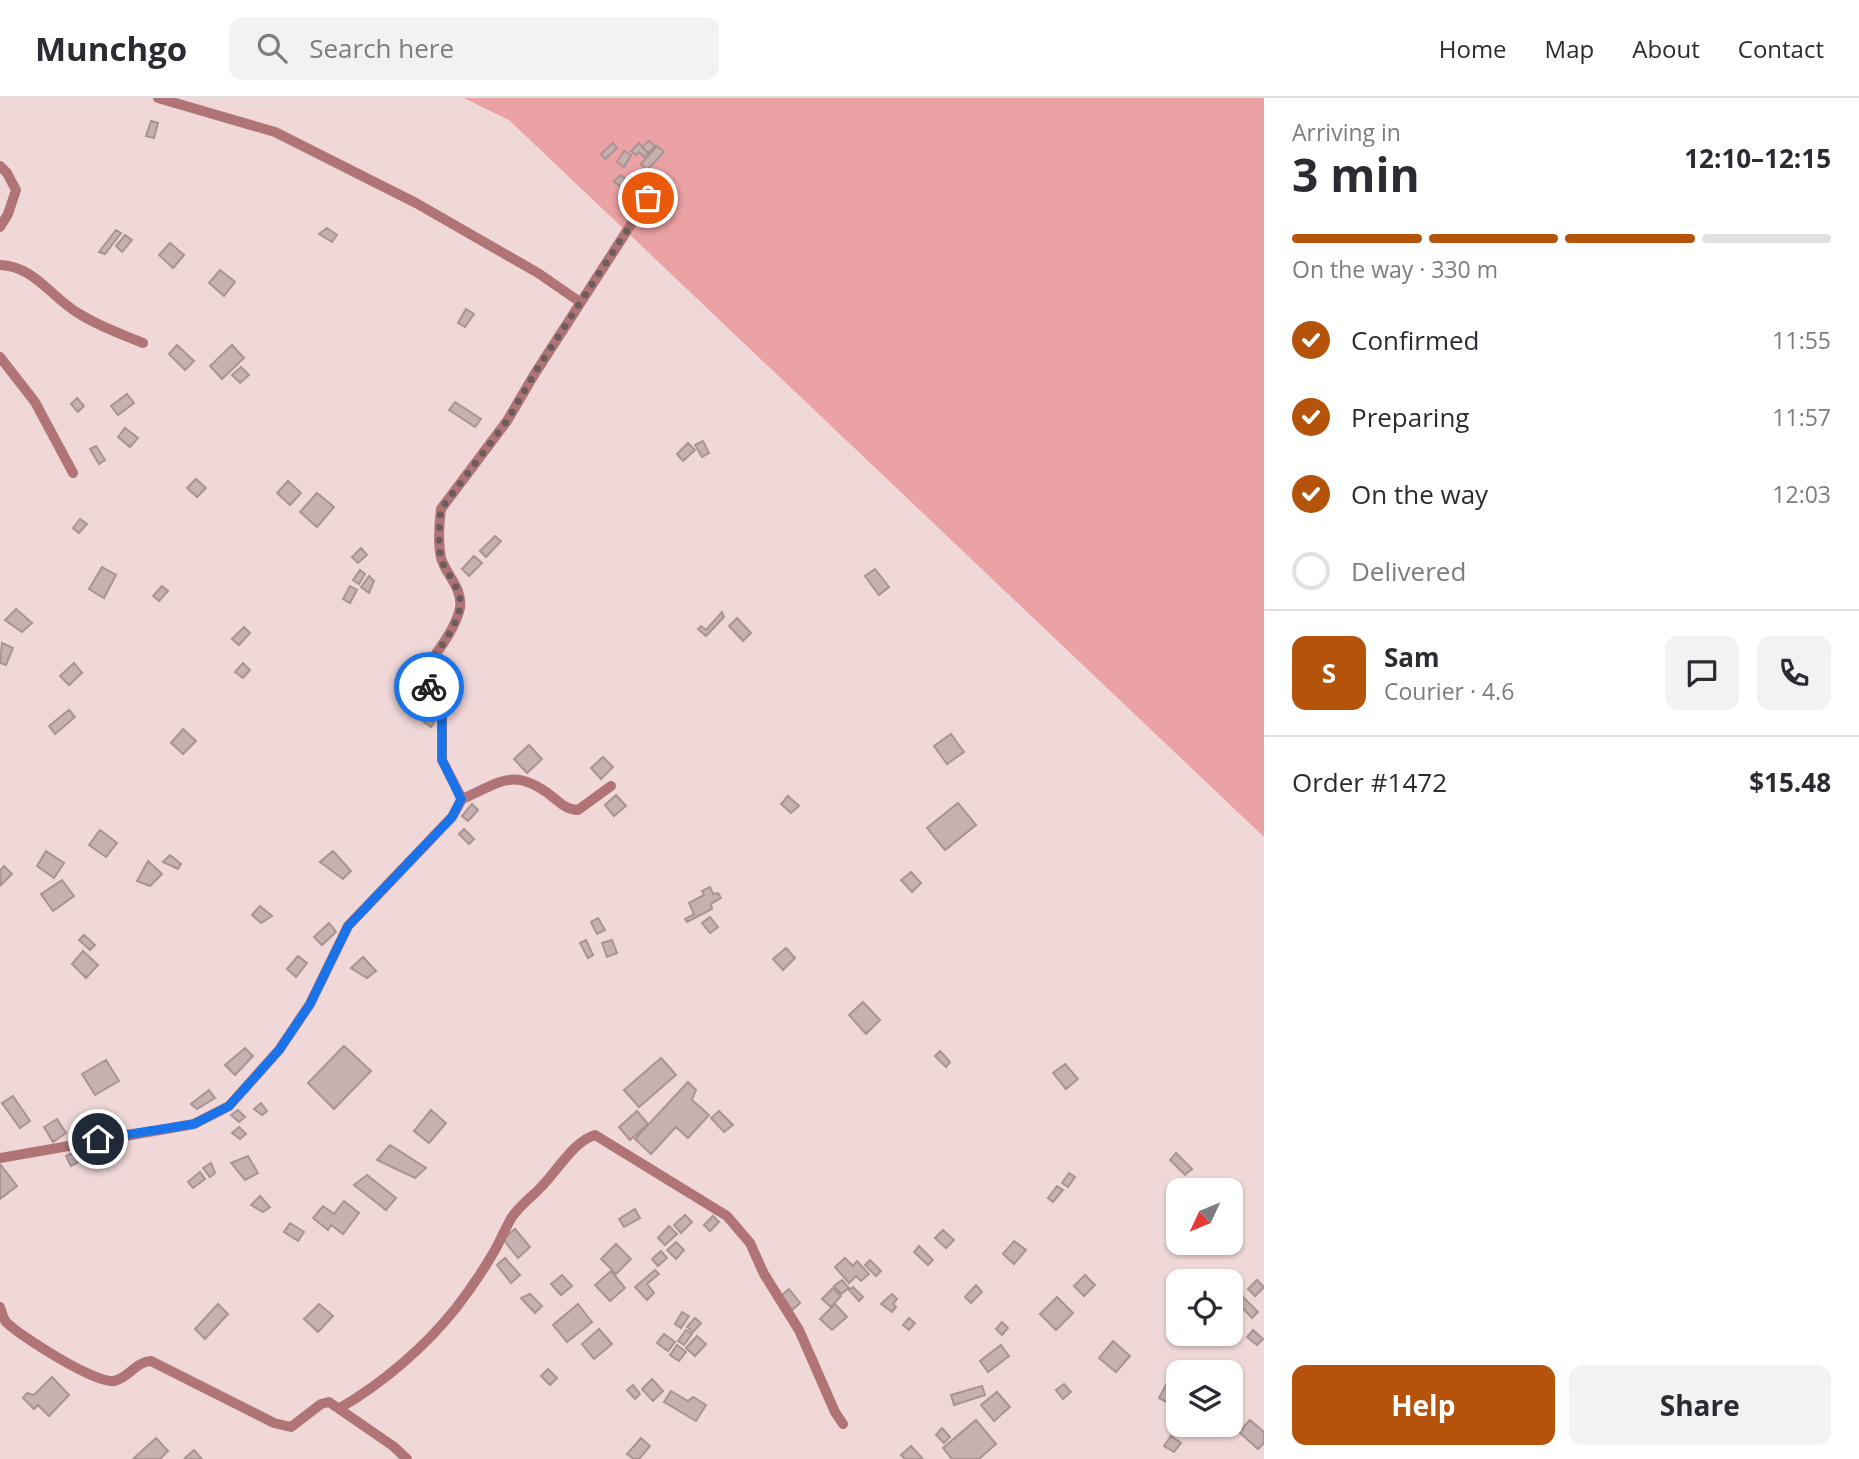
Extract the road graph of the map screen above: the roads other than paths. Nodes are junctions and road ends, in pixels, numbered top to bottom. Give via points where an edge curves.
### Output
1 (158, 98) edge
2 (0, 166) edge
3 (661, 177) dead end
4 (0, 228) edge
5 (0, 265) edge
6 (580, 302) junction
7 (143, 343) dead end
8 (0, 357) edge
9 (73, 473) dead end
10 (611, 786) dead end
11 (461, 799) junction
12 (0, 1158) edge
13 (0, 1307) edge
14 (340, 1408) junction
15 (843, 1424) dead end
16 (407, 1459) edge

1 - 6 street via 275,132 416,203
2 - 4 street via 16,190
3 - 6 street
5 - 7 street via 27,273 76,312
6 - 11 street via 507,421 441,509 442,559 460,605 456,620 422,674 442,716 442,760
8 - 9 street via 35,402
10 - 11 street via 578,810 529,783 510,778
11 - 12 street via 452,817 348,926 310,1004 279,1050 229,1106 194,1124
13 - 14 street via 4,1320 38,1348 101,1381 119,1379 151,1361 274,1423 291,1427 329,1402
14 - 15 street via 372,1389 429,1339 457,1307 514,1214 561,1162 595,1135 727,1216 750,1243 799,1330
14 - 16 street

